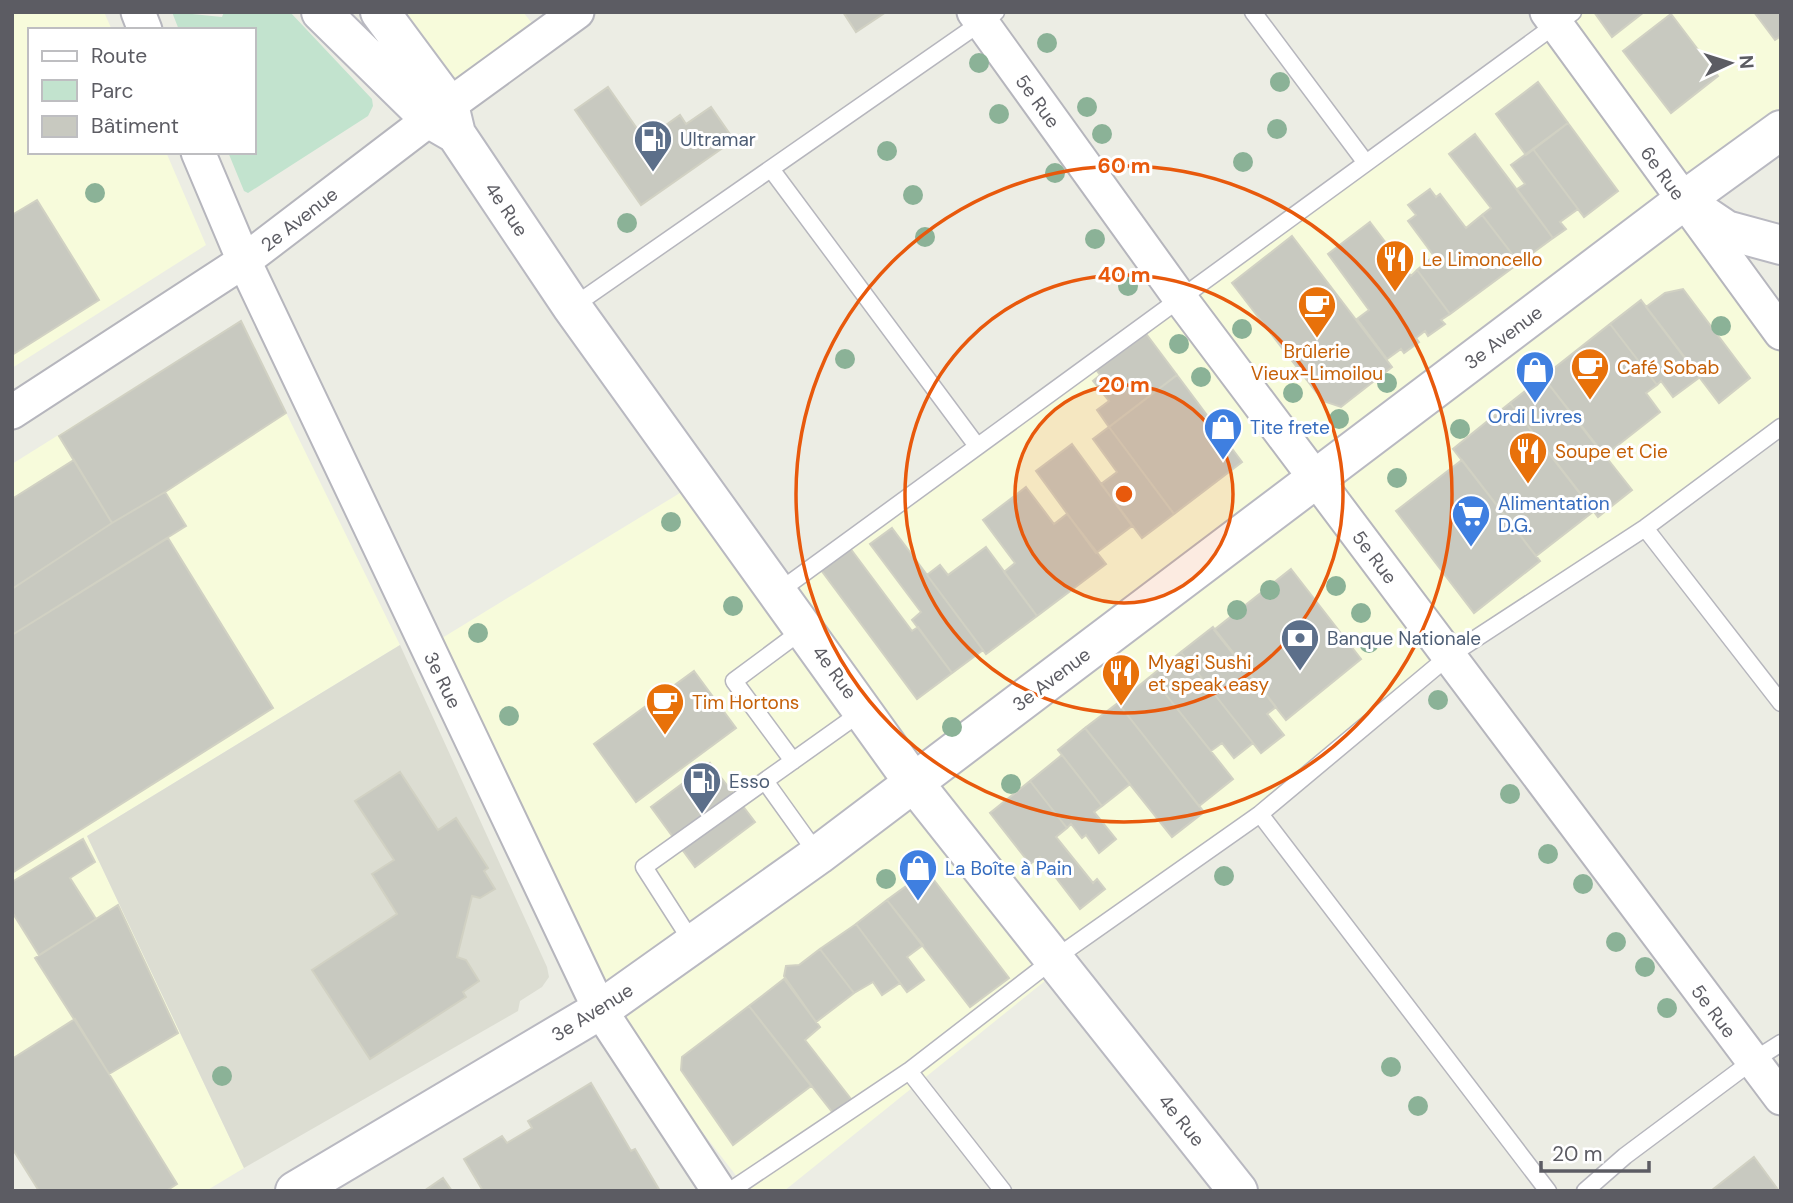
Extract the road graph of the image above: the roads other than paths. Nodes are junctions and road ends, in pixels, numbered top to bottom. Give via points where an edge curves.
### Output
1 (321, 12) edge
2 (380, 12) edge
3 (577, 12) edge
4 (1253, 12) edge
5 (984, 16) edge
6 (1558, 16) edge
7 (445, 119) junction
8 (1781, 130) edge
9 (199, 154) edge
10 (1366, 163) junction
11 (771, 169) junction
12 (1683, 201) junction
13 (1781, 245) edge
14 (244, 261) junction
15 (1180, 298) junction
16 (572, 307) junction
17 (1781, 333) edge
18 (12, 412) edge
19 (1781, 426) edge
20 (977, 446) junction
21 (1315, 479) junction
22 (1645, 528) junction
23 (778, 592) junction
24 (804, 629) junction
25 (1450, 656) junction
26 (1781, 703) edge
27 (863, 711) junction
28 (793, 761) junction
29 (765, 781) junction
30 (914, 783) junction
31 (1259, 814) junction
32 (818, 855) junction
33 (694, 945) junction
34 (1054, 959) junction
35 (600, 1010) junction
36 (1781, 1043) edge
37 (1751, 1062) junction
38 (909, 1071) junction
39 (1781, 1098) edge
40 (295, 1191) edge
41 (719, 1191) edge
42 (730, 1191) edge
43 (1003, 1191) edge
44 (1238, 1191) edge
45 (1548, 1191) edge
46 (1585, 1191) edge

1 - 7 street, 4e Rue
2 - 7 street, 4e Rue
3 - 7 street, 2e Avenue
4 - 10 lane
5 - 11 lane
5 - 15 street, 5e Rue
6 - 10 lane
6 - 12 street, 6e Rue
7 - 14 street, 2e Avenue
7 - 16 street, 4e Rue
8 - 12 street, 3e Avenue
9 - 14 street, 3e Rue
10 - 15 lane
11 - 16 lane
11 - 20 lane
12 - 13 street via 1726,230
12 - 17 street, 6e Rue
12 - 21 street, 3e Avenue
14 - 18 street, 2e Avenue
14 - 35 street, 3e Rue
15 - 20 lane
15 - 21 street, 5e Rue
16 - 23 street, 4e Rue
19 - 22 lane
20 - 23 lane
21 - 25 street, 5e Rue
21 - 30 street, 3e Avenue
22 - 25 lane
22 - 26 lane
23 - 24 street, 4e Rue
24 - 27 street, 4e Rue
24 - 28 lane via 734,681
25 - 31 lane
25 - 37 street, 5e Rue
27 - 28 lane
27 - 30 street, 4e Rue
28 - 29 lane
29 - 32 lane
29 - 33 lane via 644,867
30 - 32 street, 3e Avenue
30 - 34 street, 4e Rue
31 - 34 lane
31 - 45 lane
32 - 33 street, 3e Avenue
33 - 35 street, 3e Avenue
34 - 38 lane
34 - 44 street, 4e Rue
35 - 40 street, 3e Avenue
35 - 41 street, 3e Rue
36 - 37 lane
37 - 39 street, 5e Rue
37 - 46 lane
38 - 42 lane
38 - 43 lane

